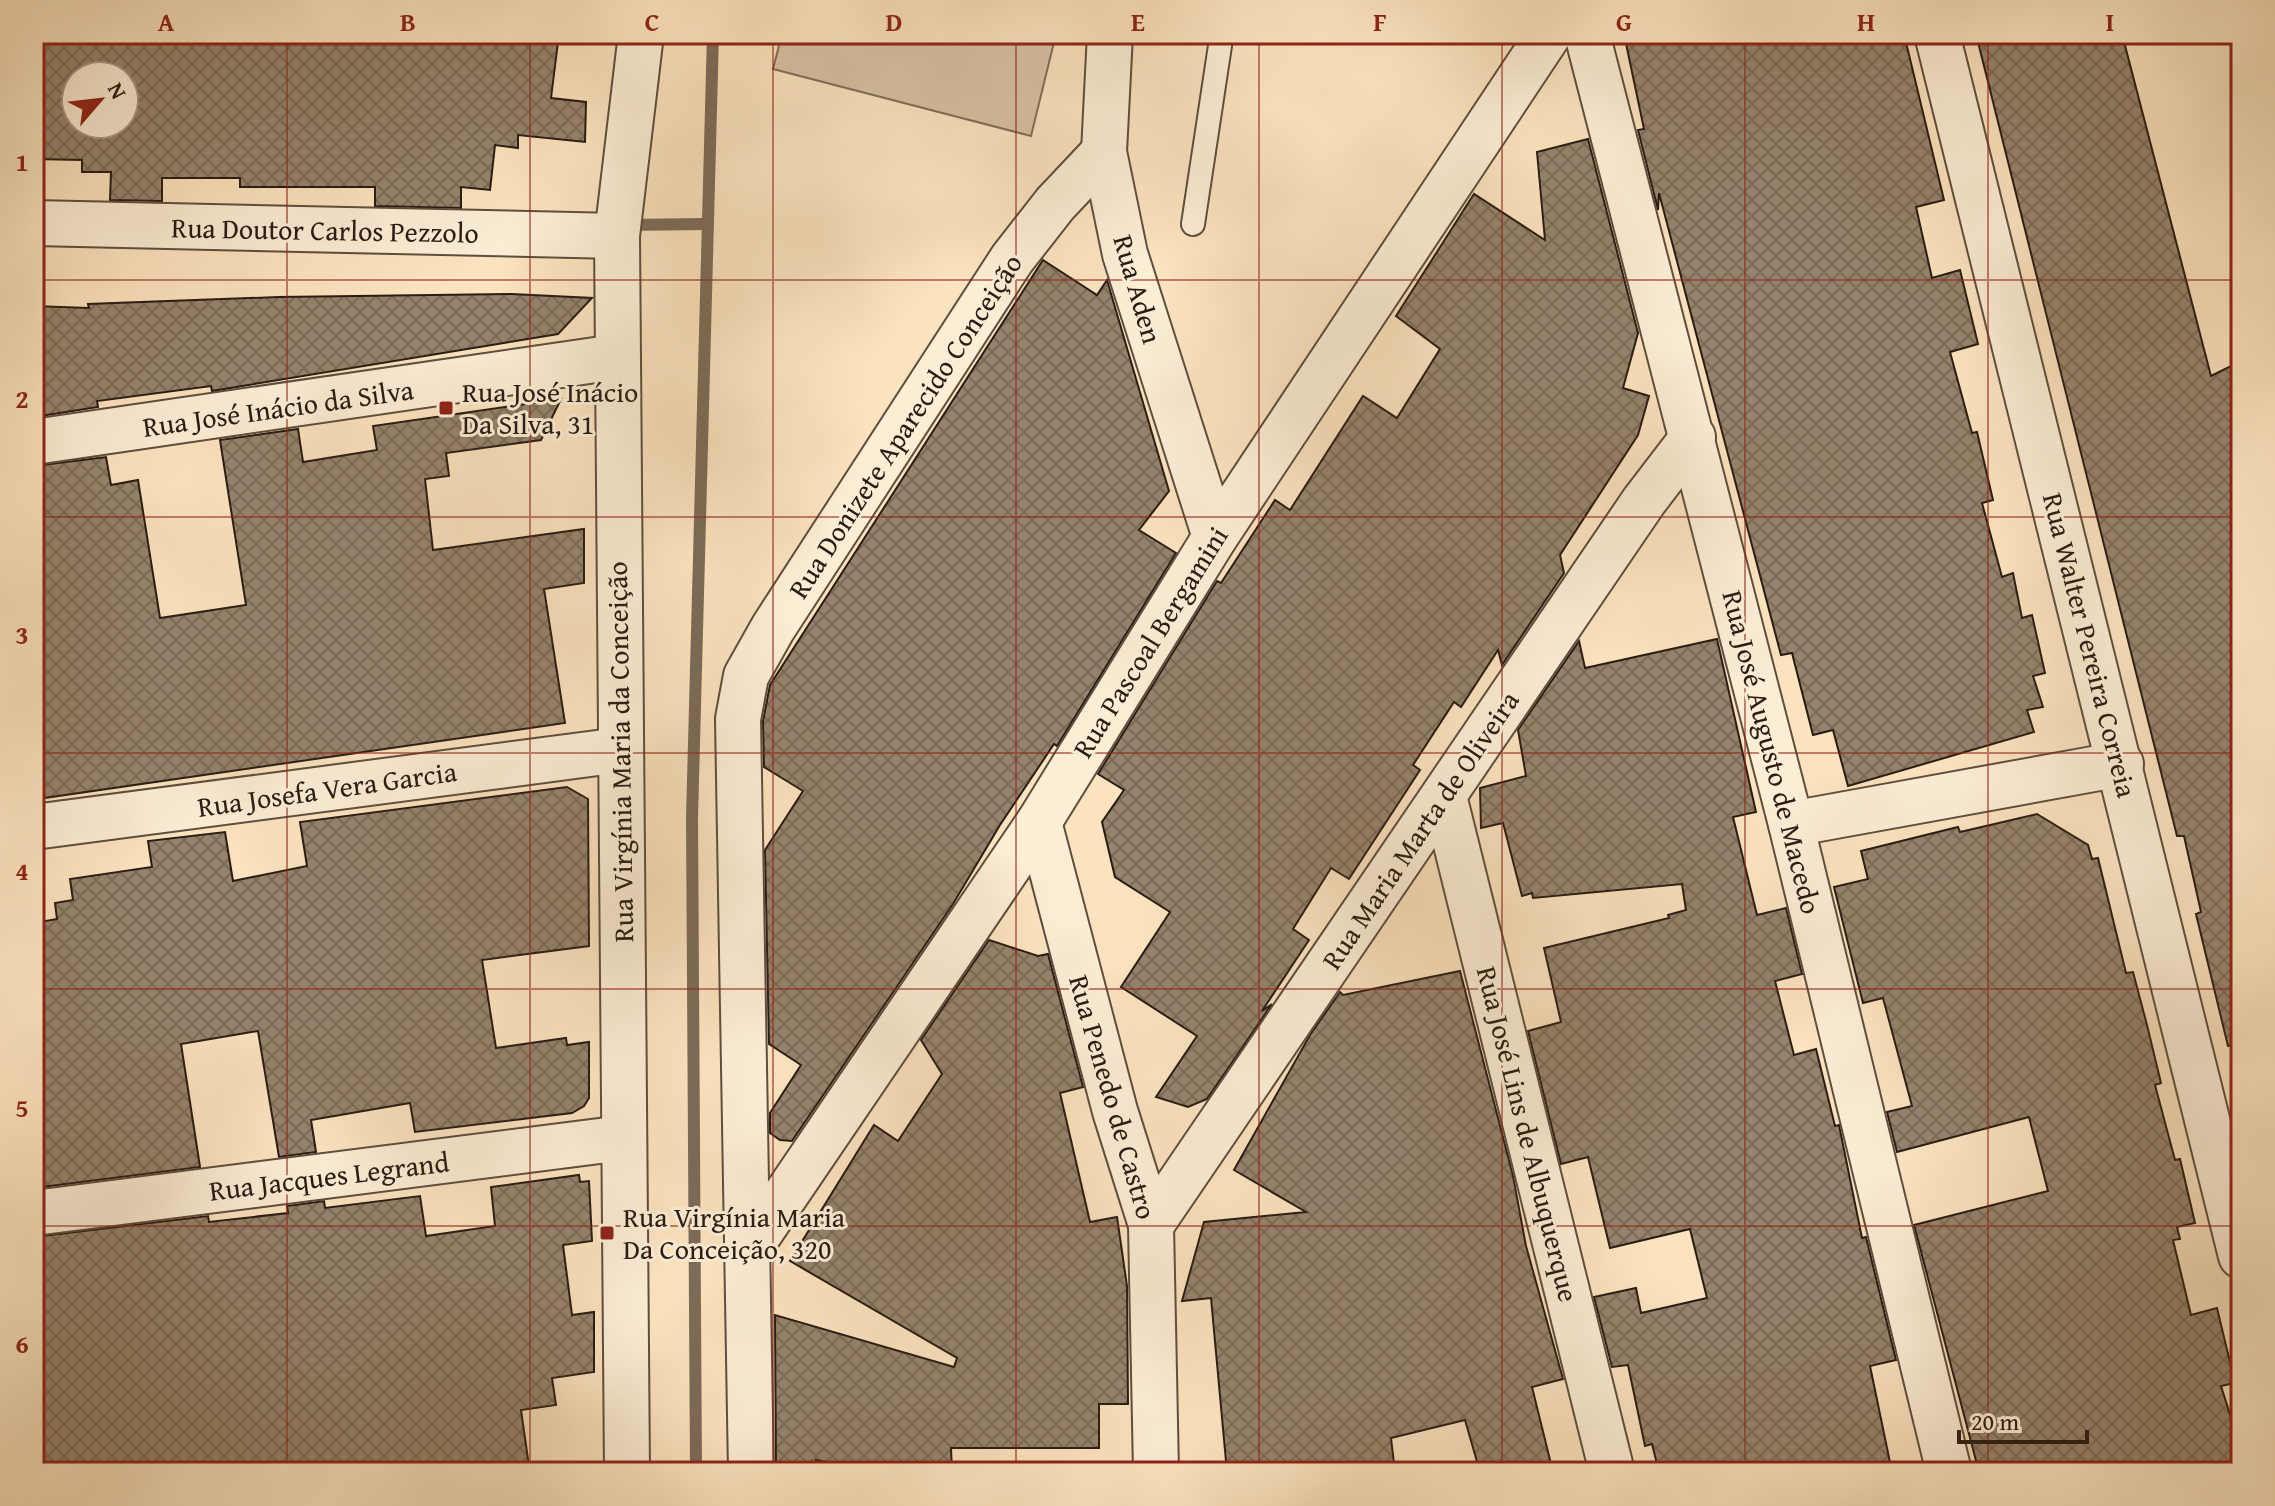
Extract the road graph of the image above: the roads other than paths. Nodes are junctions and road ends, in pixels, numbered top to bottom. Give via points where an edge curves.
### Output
1 (641, 34) edge
2 (1110, 34) edge
3 (1218, 34) edge
4 (1549, 34) edge
5 (1587, 34) edge
6 (1937, 34) edge
7 (1104, 152) junction
8 (34, 223) edge
9 (1193, 224) dead end
10 (617, 236) junction
11 (616, 357) junction
12 (1693, 437) junction
13 (34, 442) edge
14 (1215, 537) junction
15 (620, 750) junction
16 (2121, 764) junction
17 (1444, 796) junction
18 (1039, 822) junction
19 (1791, 824) junction
20 (34, 827) edge
21 (623, 1138) junction
22 (34, 1213) edge
23 (1151, 1225) junction
24 (749, 1249) junction
25 (2241, 1256) edge
26 (627, 1472) edge
27 (751, 1472) edge
28 (1156, 1472) edge
29 (1612, 1472) edge
30 (1949, 1472) edge

1 - 10 street, Rua Virgínia Maria da Conceição
2 - 7 street, Rua Aden
3 - 9 lane
4 - 14 street, Rua Pascoal Bergamini
5 - 12 street, Rua José Augusto de Macedo
6 - 16 street, Rua Walter Pereira Correia
7 - 14 street, Rua Aden via 1125,254
7 - 24 street, Rua Donizete Aparecido Conceição via 1012,259 746,676 738,719
8 - 10 street, Rua Doutor Carlos Pezzolo
10 - 11 street, Rua Virgínia Maria da Conceição
11 - 13 street, Rua José Inácio da Silva
11 - 15 street, Rua Virgínia Maria da Conceição
12 - 17 street, Rua Maria Marta de Oliveira
12 - 19 street, Rua José Augusto de Macedo
14 - 18 street, Rua Pascoal Bergamini
15 - 20 street, Rua Josefa Vera Garcia
15 - 21 street, Rua Virgínia Maria da Conceição
16 - 19 street
16 - 25 street, Rua Walter Pereira Correia
17 - 23 street, Rua Maria Marta de Oliveira
17 - 29 street, Rua José Lins de Albuquerque
18 - 23 street, Rua Penedo de Castro via 1115,1111
18 - 24 street, Rua Pascoal Bergamini
19 - 30 street, Rua José Augusto de Macedo
21 - 22 street, Rua Jacques Legrand
21 - 26 street, Rua Virgínia Maria da Conceição
23 - 28 street, Rua Penedo de Castro
24 - 27 street

